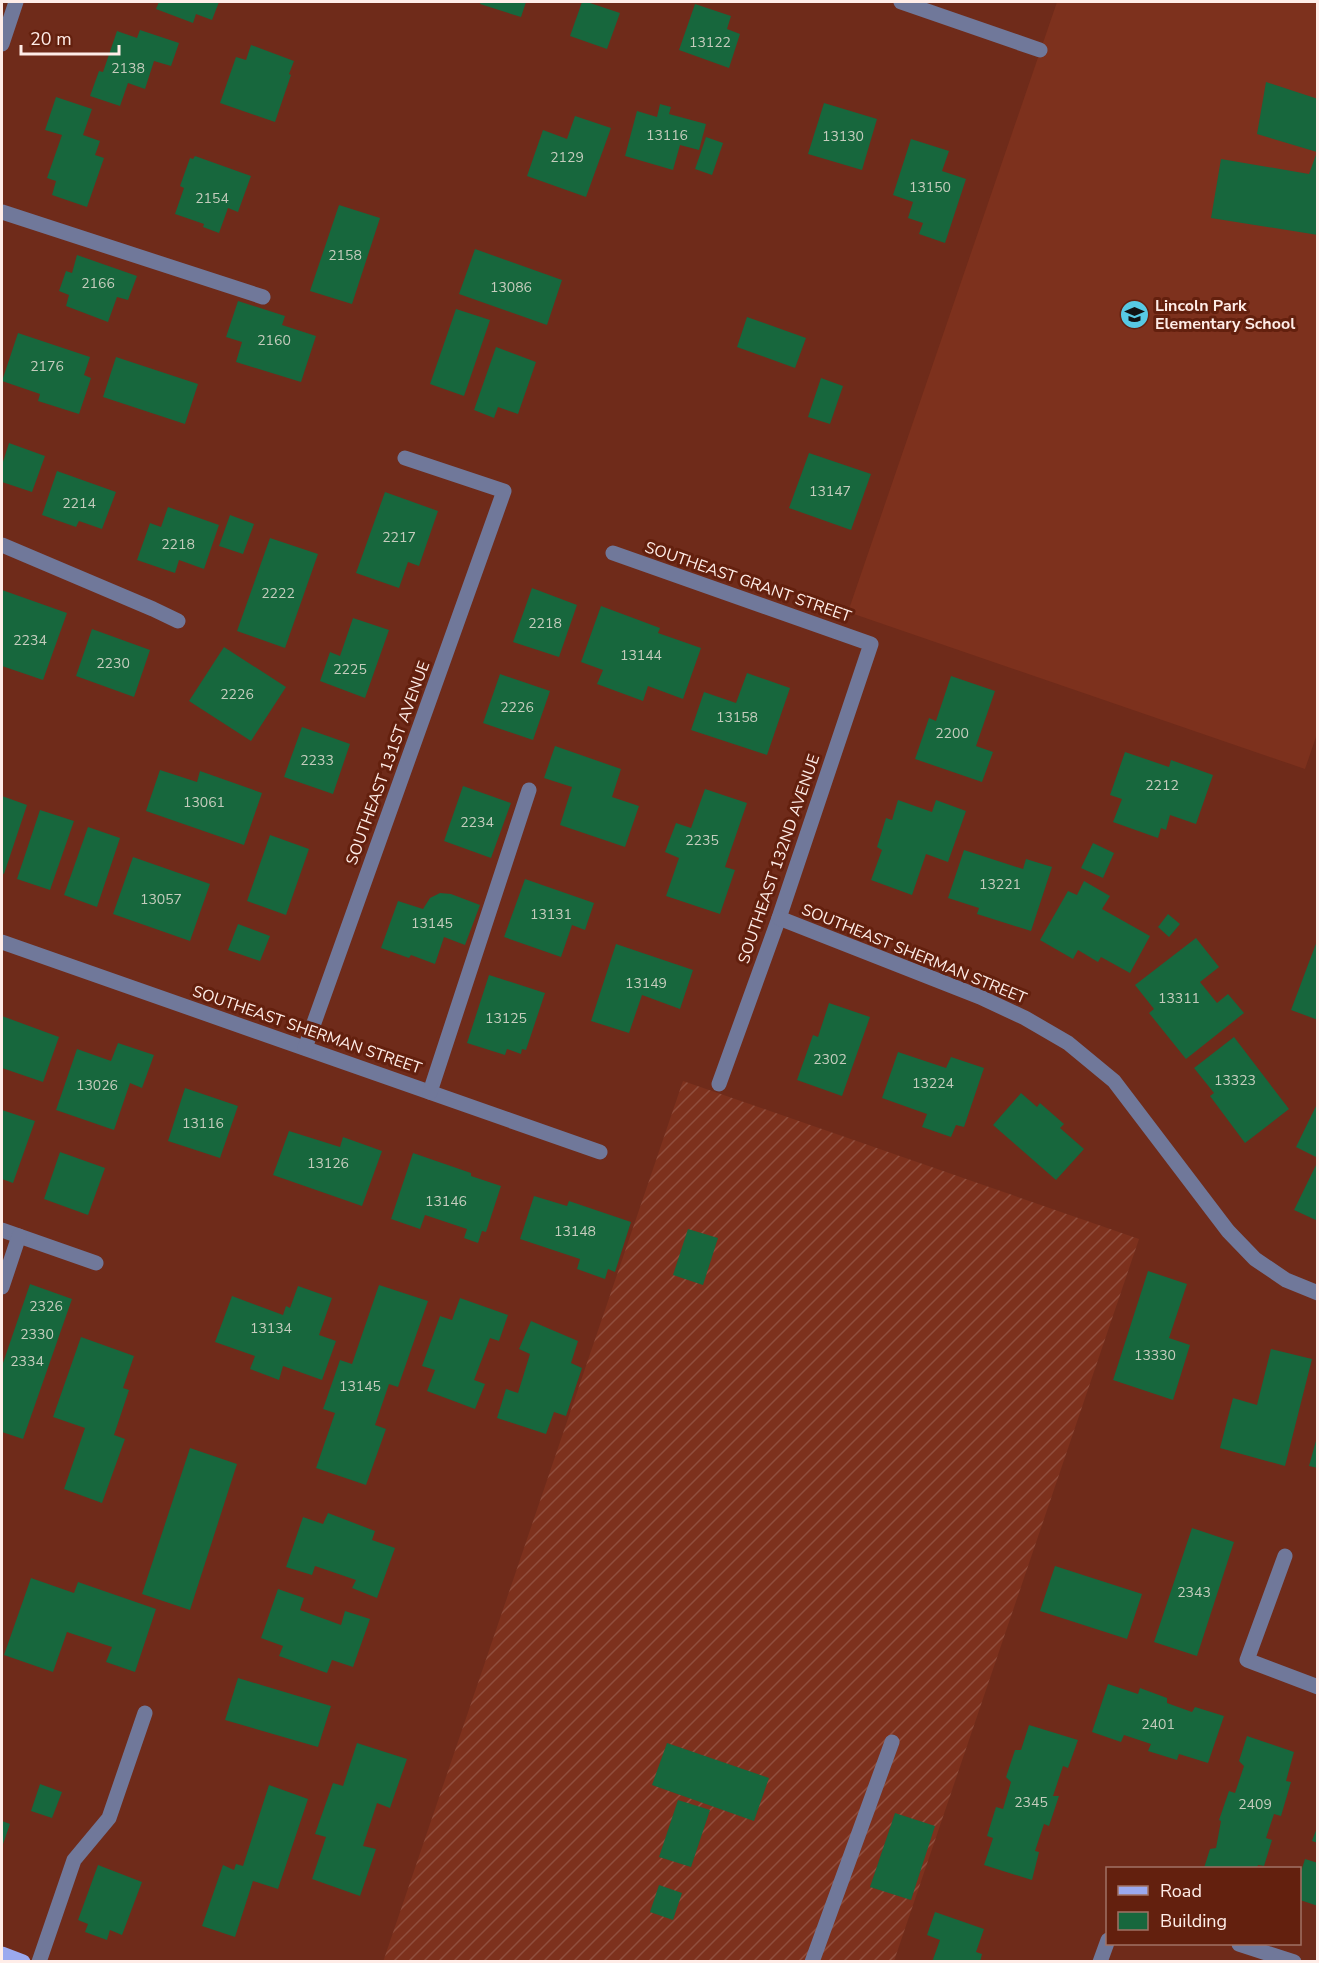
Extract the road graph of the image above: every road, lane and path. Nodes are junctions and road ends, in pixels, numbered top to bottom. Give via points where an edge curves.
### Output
1 (16, 2) edge
2 (901, 2) edge
3 (2, 44) edge
4 (1040, 50) dead end
5 (2, 212) edge
6 (263, 297) dead end
7 (405, 458) dead end
8 (2, 545) edge
9 (613, 553) dead end
10 (178, 621) dead end
11 (871, 644) joint
12 (529, 790) dead end
13 (779, 918) junction
14 (2, 942) edge
15 (305, 1048) junction
16 (719, 1084) dead end
17 (430, 1092) junction
18 (600, 1152) dead end
19 (2, 1230) edge
20 (19, 1236) junction
21 (96, 1263) dead end
22 (2, 1287) edge
23 (1317, 1293) edge
24 (1285, 1556) dead end
25 (1317, 1687) edge
26 (146, 1713) dead end
27 (892, 1742) dead end
28 (1106, 1943) edge
29 (1242, 1945) edge
30 (2, 1954) edge
31 (23, 1962) edge
32 (39, 1962) edge
33 (812, 1962) edge
34 (1100, 1962) edge
35 (1294, 1962) edge

1 - 3 street
2 - 4 street
5 - 6 street
7 - 15 street, SOUTHEAST 131ST AVENUE via 504,491
8 - 10 street
9 - 11 street, SOUTHEAST GRANT STREET
11 - 13 street, SOUTHEAST 132ND AVENUE
12 - 17 street
13 - 16 street, SOUTHEAST 132ND AVENUE
13 - 23 street, SOUTHEAST SHERMAN STREET via 980,997 1068,1043 1114,1081 1228,1231 1255,1259 1286,1280
14 - 15 street, SOUTHEAST SHERMAN STREET
15 - 17 street, SOUTHEAST SHERMAN STREET
17 - 18 street, SOUTHEAST SHERMAN STREET
19 - 20 street
20 - 21 street
20 - 22 street
24 - 25 street via 1247,1660
26 - 32 street via 109,1818 74,1860
27 - 33 street
28 - 34 street
29 - 35 street
30 - 31 main road

